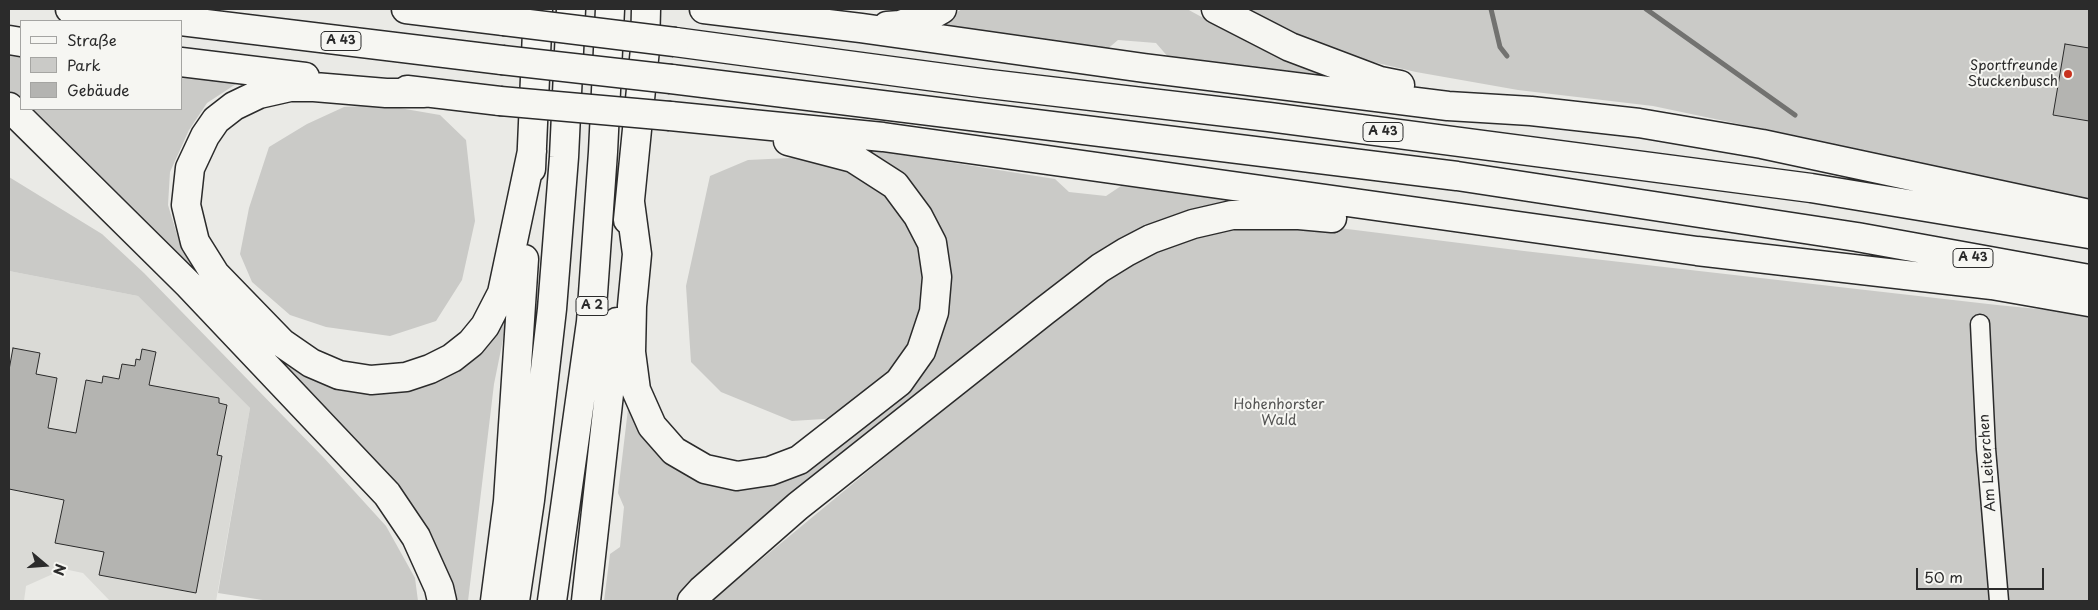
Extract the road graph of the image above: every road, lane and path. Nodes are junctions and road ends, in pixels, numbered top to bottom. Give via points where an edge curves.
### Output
1 (70, 9) edge
2 (406, 9) edge
3 (538, 9) edge
4 (571, 9) edge
5 (610, 9) edge
6 (646, 9) edge
7 (704, 9) edge
8 (942, 9) edge
9 (1216, 9) edge
10 (172, 20) edge
11 (182, 21) edge
12 (861, 28) junction
13 (182, 62) edge
14 (424, 92) junction
15 (9, 107) edge
16 (1532, 111) junction
17 (724, 122) junction
18 (532, 151) junction
19 (630, 202) junction
20 (2089, 214) edge
21 (1461, 218) junction
22 (2089, 234) edge
23 (2089, 279) edge
24 (2089, 302) edge
25 (1980, 324) dead end
26 (442, 601) edge
27 (495, 601) edge
28 (515, 601) edge
29 (552, 601) edge
30 (586, 601) edge
31 (692, 601) edge
32 (1999, 601) edge

1 - 10 highway, A 43
2 - 22 highway, A 43, bridge via 981,83 1269,116 1811,188
3 - 18 highway
4 - 28 highway via 552,309
5 - 29 highway, A 2 via 591,322
6 - 19 highway
7 - 12 highway
8 - 12 highway via 900,24
9 - 16 highway via 1290,47 1380,81
11 - 23 highway, A 43, bridge via 1457,176 1858,237
12 - 16 highway via 1448,106
13 - 14 highway
14 - 17 highway, bridge
14 - 18 highway via 386,93 290,86 259,94 234,106 216,120 190,168 186,205 195,242 215,274 282,343 311,363 338,375 371,380 406,377 452,358 471,343 485,326 502,293
15 - 26 highway via 189,285 387,494 416,537
16 - 20 highway via 1639,123 1762,144
17 - 19 highway via 853,158 895,185 918,216 932,243 937,277 934,312 921,351 899,382 799,460 770,471 737,476 704,469 674,451 652,426 636,390 631,352 637,254
17 - 21 highway via 883,137
18 - 27 highway via 508,501
19 - 30 highway
21 - 24 highway via 1697,251 1992,285
21 - 31 highway via 1418,226 1299,215 1232,215 1192,224 1151,239 1100,268 910,417 798,506
25 - 32 street, Am Leiterchen via 1986,449

